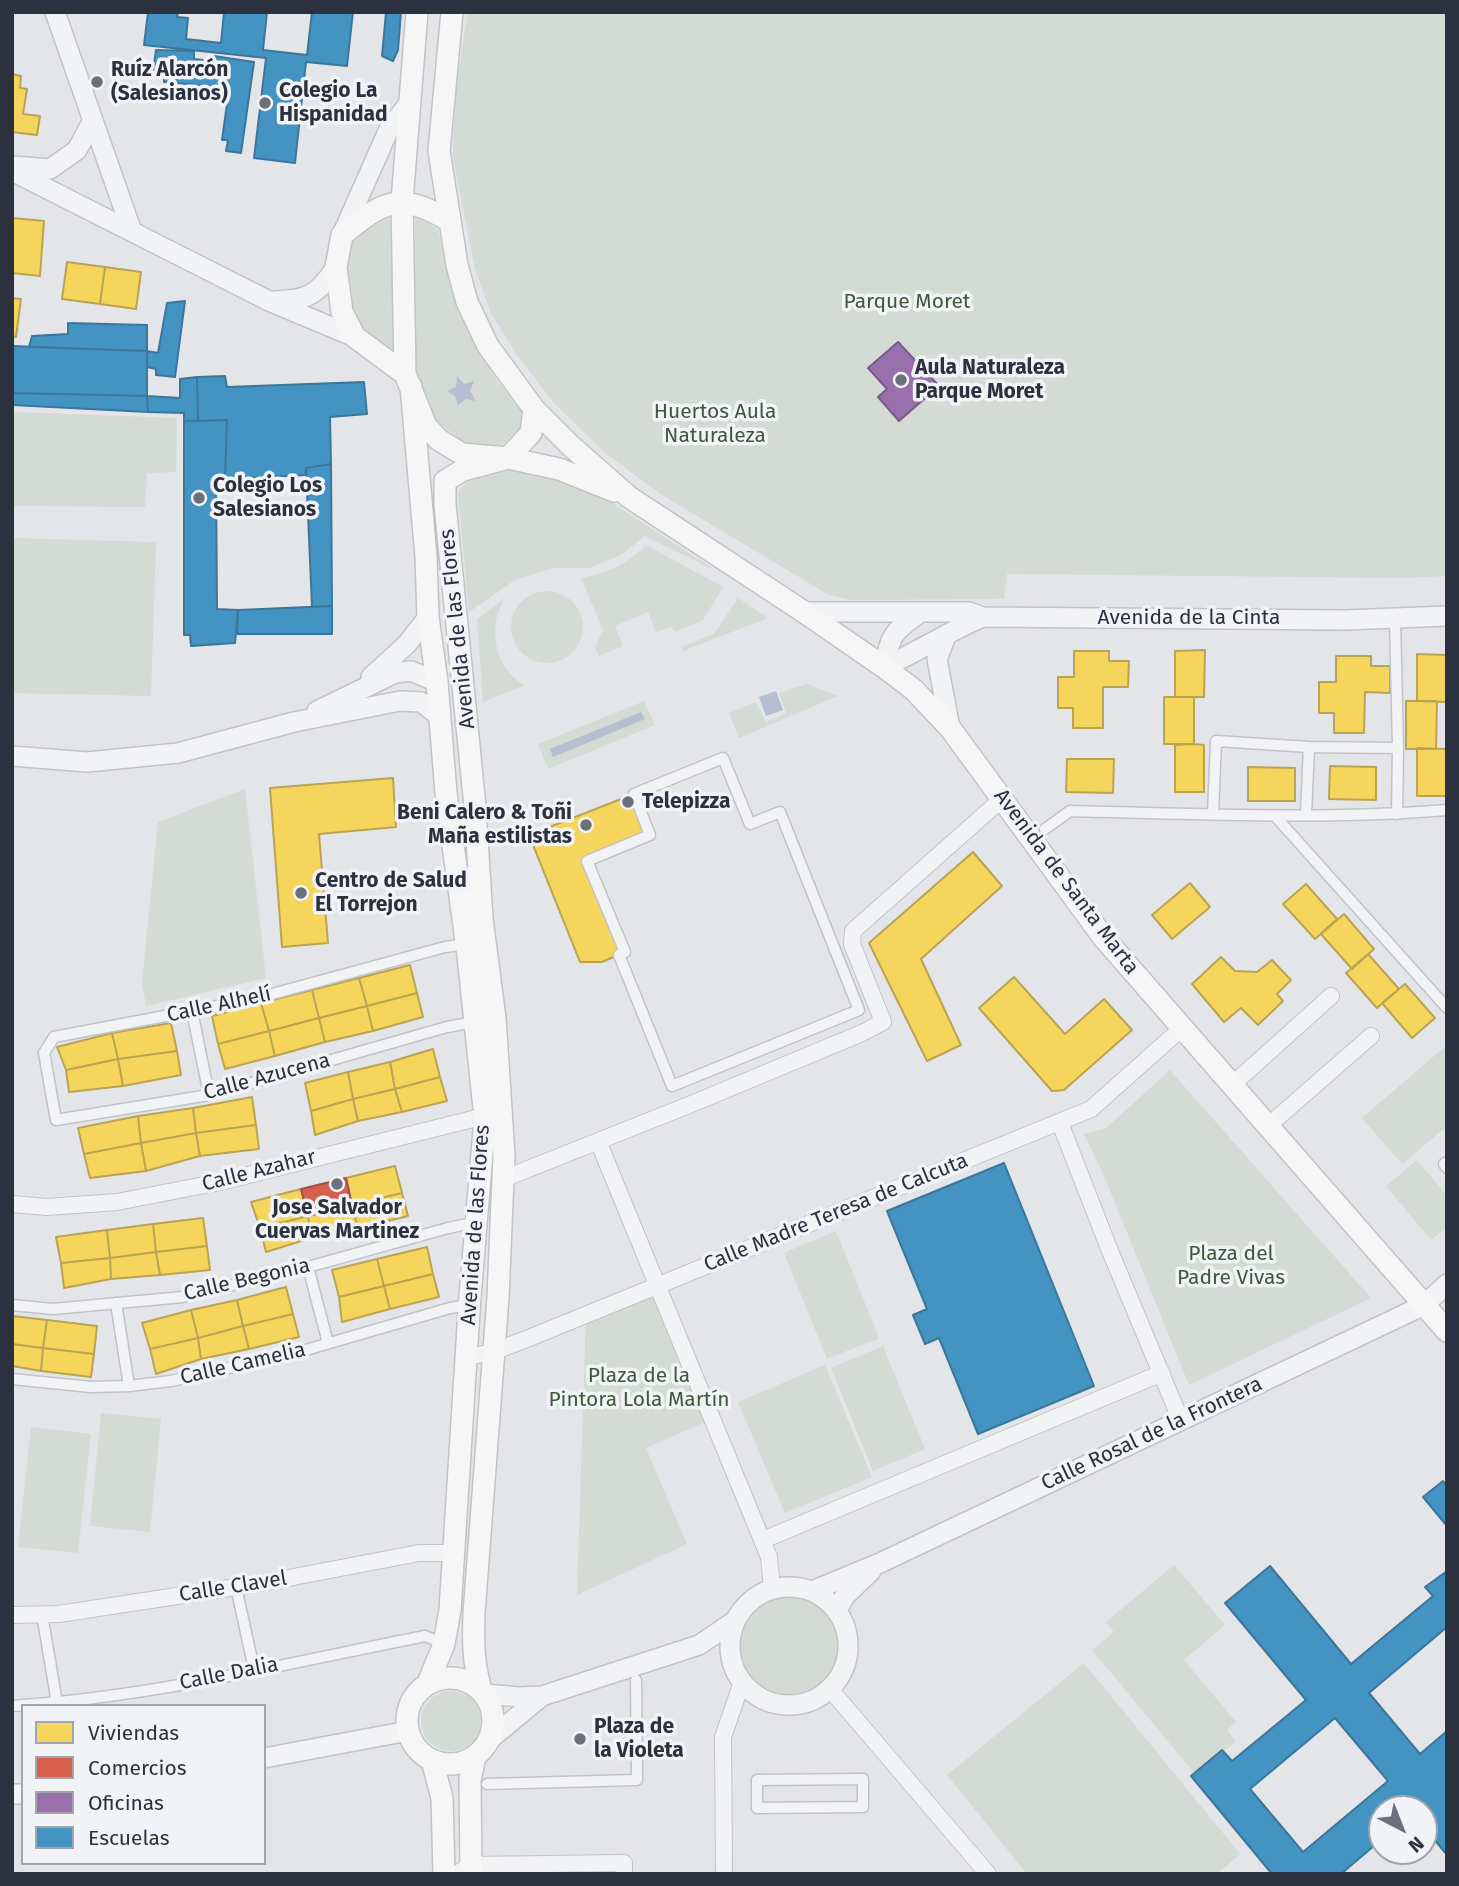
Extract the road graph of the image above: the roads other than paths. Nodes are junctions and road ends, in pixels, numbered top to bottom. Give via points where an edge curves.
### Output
1 (55, 12) edge
2 (417, 12) edge
3 (453, 12) edge
4 (410, 102) junction
5 (92, 122) junction
6 (12, 168) edge
7 (402, 201) junction
8 (448, 220) junction
9 (131, 229) junction
10 (342, 234) junction
11 (336, 267) junction
12 (268, 301) junction
13 (355, 337) junction
14 (408, 380) junction
15 (534, 409) junction
16 (508, 458) junction
17 (629, 497) junction
18 (445, 504) junction
19 (804, 612) junction
20 (919, 612) junction
21 (1447, 616) edge
22 (428, 617) junction
23 (983, 617) junction
24 (1395, 619) junction
25 (947, 634) junction
26 (884, 667) junction
27 (437, 681) junction
28 (353, 693) junction
29 (400, 701) junction
30 (439, 716) junction
31 (294, 722) junction
32 (950, 728) junction
33 (1309, 747) junction
34 (1398, 748) junction
35 (12, 756) edge
36 (471, 768) junction
37 (1002, 799) junction
38 (1447, 810) edge
39 (1213, 814) junction
40 (1397, 814) junction
41 (1306, 815) junction
42 (1275, 816) junction
43 (1045, 829) dead end
44 (467, 944) junction
45 (1331, 996) dead end
46 (1447, 1008) edge
47 (859, 1010) joint
48 (192, 1011) junction
49 (475, 1021) junction
50 (1182, 1028) junction
51 (1371, 1036) dead end
52 (1232, 1085) junction
53 (209, 1095) junction
54 (493, 1114) junction
55 (56, 1121) joint
56 (1060, 1123) junction
57 (1268, 1126) junction
58 (598, 1141) junction
59 (1447, 1162) edge
60 (1447, 1168) edge
61 (503, 1179) junction
62 (12, 1204) edge
63 (477, 1222) junction
64 (308, 1267) junction
65 (1447, 1284) edge
66 (658, 1286) junction
67 (116, 1303) junction
68 (12, 1305) edge
69 (470, 1305) junction
70 (1424, 1305) junction
71 (1447, 1331) edge
72 (328, 1343) junction
73 (493, 1352) junction
74 (467, 1357) junction
75 (1162, 1373) junction
76 (12, 1379) edge
77 (129, 1386) junction
78 (1181, 1421) junction
79 (762, 1540) junction
80 (454, 1553) junction
81 (880, 1563) junction
82 (236, 1587) junction
83 (772, 1589) junction
84 (812, 1591) junction
85 (837, 1610) junction
86 (42, 1614) junction
87 (12, 1615) edge
88 (736, 1619) junction
89 (444, 1644) junction
90 (699, 1645) junction
91 (730, 1653) junction
92 (254, 1670) junction
93 (636, 1680) dead end
94 (742, 1682) junction
95 (428, 1683) junction
96 (830, 1689) junction
97 (483, 1692) junction
98 (542, 1696) junction
99 (57, 1703) junction
100 (42, 1704) edge
101 (408, 1731) junction
102 (490, 1739) junction
103 (475, 1756) junction
104 (266, 1758) edge
105 (432, 1760) junction
106 (863, 1779) joint
107 (487, 1784) dead end
108 (466, 1871) edge
109 (444, 1874) edge
110 (624, 1874) edge
111 (724, 1874) edge
112 (988, 1874) edge

1 - 5 street
2 - 4 main road, Avenida de Santa Marta
3 - 8 main road, Avenida de Santa Marta via 439,151
4 - 7 main road, Avenida de Santa Marta
4 - 10 street via 389,129
5 - 6 street via 76,150 50,169
5 - 9 street
6 - 9 street
7 - 8 main road
7 - 10 main road via 373,209
7 - 14 main road, Avenida de Santa Marta
8 - 15 main road, Avenida de Santa Marta via 467,302 488,346
9 - 12 street
10 - 11 main road
11 - 12 street via 313,293 298,300
11 - 13 main road via 342,312
12 - 13 street
13 - 14 main road
14 - 16 main road, Avenida de Santa Marta via 426,426 439,440 462,454
14 - 22 main road, Avenida de las Flores
15 - 16 main road via 531,433
15 - 17 main road, Avenida de Santa Marta
16 - 17 main road, Avenida de Santa Marta via 559,469
16 - 18 main road via 463,470 445,481
17 - 19 main road, Avenida de Santa Marta
18 - 27 main road, Avenida de las Flores via 431,541 443,661
18 - 36 main road, Avenida de las Flores
19 - 20 street, Avenida de la Cinta
19 - 26 main road, Avenida de Santa Marta
20 - 23 street, Avenida de la Cinta via 969,612
20 - 26 street via 895,631
21 - 24 street, Avenida de la Cinta
22 - 27 main road, Avenida de las Flores
22 - 28 street via 407,644
23 - 24 street, Avenida de la Cinta
23 - 25 street, Avenida de la Cinta
24 - 34 street
25 - 26 street, Avenida de la Cinta
25 - 32 street via 937,659
26 - 32 main road, Avenida de Santa Marta
27 - 28 street via 411,671 396,673
27 - 29 street
27 - 30 main road, Avenida de las Flores
27 - 36 main road, Avenida de las Flores via 447,695 454,755
28 - 31 street
29 - 30 street via 422,702
29 - 31 street
30 - 44 main road, Avenida de las Flores
31 - 35 street via 178,753 87,762
32 - 37 main road, Avenida de Santa Marta
33 - 34 street
33 - 39 street via 1216,741
33 - 41 street
34 - 40 street
36 - 54 main road, Avenida de las Flores via 495,1018
37 - 50 main road, Avenida de Santa Marta via 1103,937
37 - 58 street via 853,931 852,944 883,1022
38 - 40 street
39 - 42 street
39 - 43 street via 1070,811
40 - 41 street
41 - 42 street
42 - 46 street
44 - 48 street, Calle Alhelí
44 - 49 main road, Avenida de las Flores
45 - 52 street
47 - 47 street via 780,812 750,824 723,758 634,794 650,835 587,861 625,952 618,955 672,1086
48 - 53 street
48 - 55 street, Calle Alhelí via 54,1037 44,1053
49 - 53 street, Calle Azucena
49 - 54 main road, Avenida de las Flores
50 - 52 main road, Avenida de Santa Marta
50 - 56 street, Calle Madre Teresa de Calcuta via 1091,1109
51 - 57 street
52 - 57 main road, Avenida de Santa Marta
53 - 55 street, Calle Azucena
54 - 61 main road, Avenida de las Flores via 504,1155
54 - 62 street, Calle Azahar via 220,1182 117,1202 47,1207
54 - 63 main road, Avenida de las Flores
56 - 66 street, Calle Madre Teresa de Calcuta
56 - 75 street
57 - 70 main road, Avenida de Santa Marta
58 - 61 street
58 - 66 street
59 - 60 street
61 - 73 main road, Avenida de las Flores
63 - 64 street, Calle Begonia
63 - 69 main road, Avenida de las Flores
64 - 67 street, Calle Begonia via 183,1297
64 - 72 street
65 - 70 street, Calle Rosal de la Frontera
66 - 73 street, Calle Madre Teresa de Calcuta
66 - 79 street
67 - 68 street, Calle Begonia via 53,1309
67 - 77 street
69 - 72 street, Calle Camelia
69 - 74 main road, Avenida de las Flores
70 - 71 main road, Avenida de Santa Marta
70 - 78 street, Calle Rosal de la Frontera
72 - 77 street, Calle Camelia via 171,1381
73 - 74 street, Calle Madre Teresa de Calcuta
73 - 97 main road, Avenida de las Flores via 474,1613 474,1660
74 - 80 main road, Avenida de las Flores
75 - 78 street
75 - 79 street
76 - 77 street, Calle Camelia
78 - 81 street, Calle Rosal de la Frontera
79 - 83 street
80 - 82 street, Calle Clavel via 419,1553
80 - 89 main road, Avenida de las Flores
81 - 84 street, Calle Rosal de la Frontera
81 - 85 street, Calle Rosal de la Frontera via 845,1595
82 - 86 street, Calle Clavel
82 - 92 street
83 - 84 street
83 - 88 street via 745,1606
84 - 85 street
85 - 96 street via 847,1634 848,1660
86 - 87 street, Calle Clavel
86 - 99 street
88 - 90 street
88 - 91 street
89 - 92 street, Calle Dalia via 425,1636
89 - 95 main road, Avenida de las Flores
90 - 91 street
90 - 98 street
91 - 94 street
92 - 99 street, Calle Dalia
93 - 107 street via 638,1780
94 - 96 street via 757,1696 780,1705 811,1702
94 - 111 street via 723,1737
95 - 97 main road via 456,1678
95 - 101 main road via 413,1699
96 - 112 street
97 - 98 street
97 - 102 main road via 492,1708
98 - 102 street
99 - 100 street, Calle Dalia
101 - 104 street
101 - 105 main road via 417,1748
102 - 103 main road
103 - 105 main road via 454,1763
103 - 108 main road
105 - 109 main road via 442,1798
106 - 106 street via 863,1807 757,1808 757,1780
108 - 110 street via 624,1863

